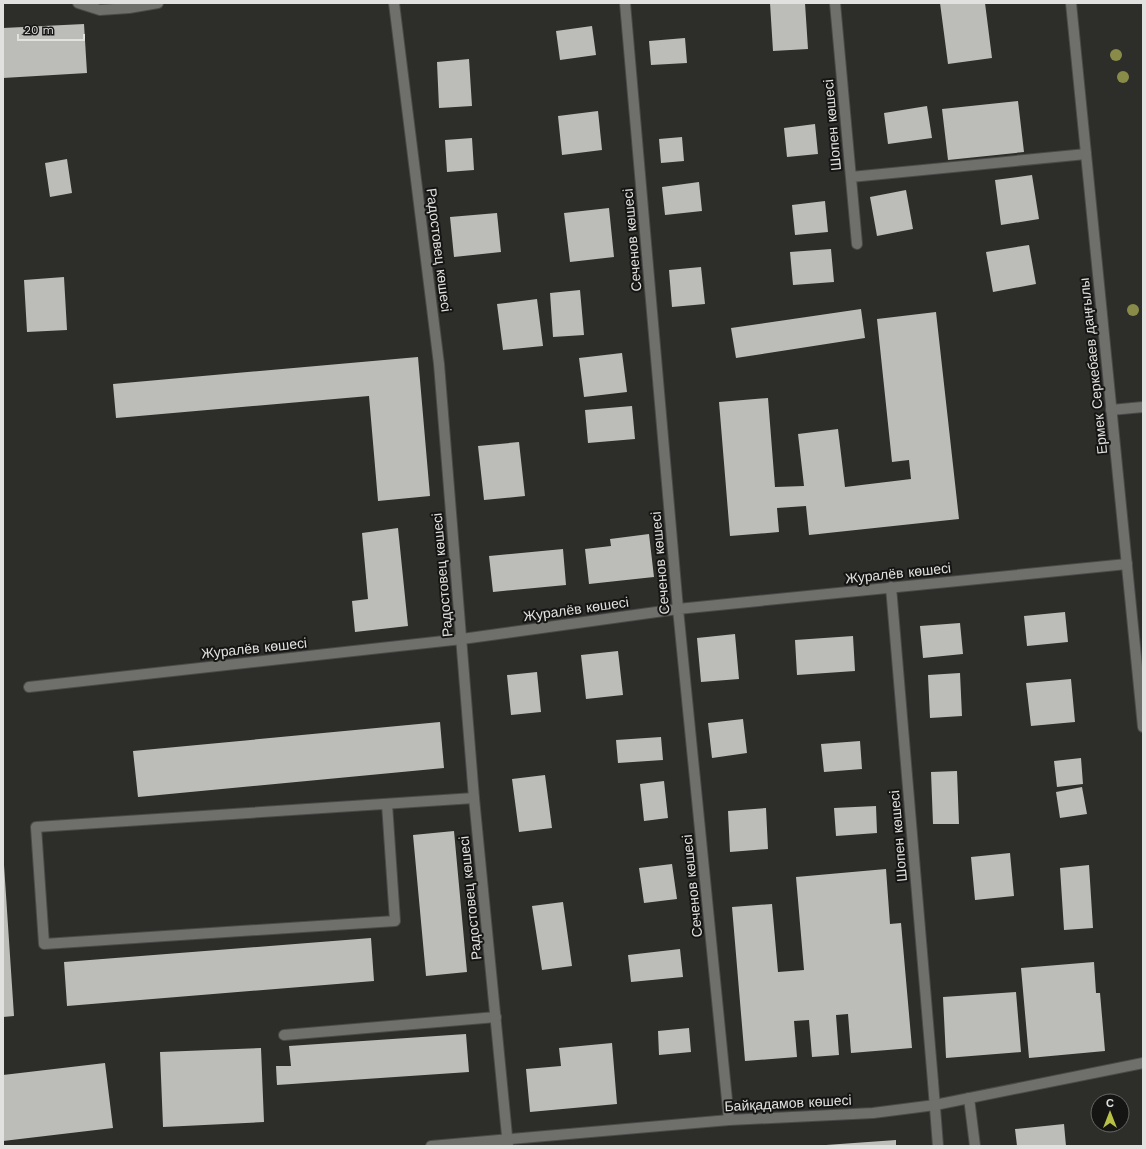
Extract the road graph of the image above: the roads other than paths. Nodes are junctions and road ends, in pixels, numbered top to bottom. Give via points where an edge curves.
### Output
1 (78, 3) edge
2 (158, 3) edge
3 (394, 3) edge
4 (625, 3) edge
5 (835, 3) edge
6 (1071, 3) edge
7 (1086, 154) junction
8 (851, 177) junction
9 (857, 244) dead end
10 (1143, 407) edge
11 (1111, 410) junction
12 (1127, 564) junction
13 (891, 587) junction
14 (678, 609) junction
15 (462, 639) junction
16 (1140, 672) edge
17 (29, 687) dead end
18 (1143, 727) edge
19 (474, 798) junction
20 (387, 804) junction
21 (496, 1017) junction
22 (284, 1035) dead end
23 (1143, 1063) edge
24 (969, 1098) junction
25 (935, 1105) junction
26 (729, 1120) junction
27 (508, 1143) edge
28 (431, 1146) edge
29 (938, 1146) edge
30 (975, 1146) edge

1 - 2 street via 100,10
3 - 15 street, Радостовец көшесі via 439,364
4 - 14 street, Сеченов көшесі
5 - 8 street, Шопен көшесі
6 - 7 street, Ермек Серкебаев даңғылы
7 - 8 street
7 - 11 street, Ермек Серкебаев даңғылы
8 - 9 street, Шопен көшесі
10 - 11 street
11 - 12 street, Ермек Серкебаев даңғылы
12 - 13 street, Журалёв көшесі
12 - 16 street, Ермек Серкебаев даңғылы
13 - 14 street, Журалёв көшесі
13 - 25 street, Шопен көшесі
14 - 15 street, Журалёв көшесі
14 - 26 street, Сеченов көшесі
15 - 17 street, Журалёв көшесі
15 - 19 street, Радостовец көшесі
16 - 18 street, Ермек Серкебаев даңғылы
19 - 20 street
19 - 21 street, Радостовец көшесі
20 - 20 street via 36,827 44,944 395,921
21 - 22 street
21 - 27 street, Радостовец көшесі
23 - 24 street, Байқадамов көшесі
24 - 25 street, Байқадамов көшесі
24 - 30 street
25 - 26 street, Байқадамов көшесі via 873,1113
25 - 29 street, Шопен көшесі
26 - 27 street, Байқадамов көшесі
27 - 28 street, Байқадамов көшесі

